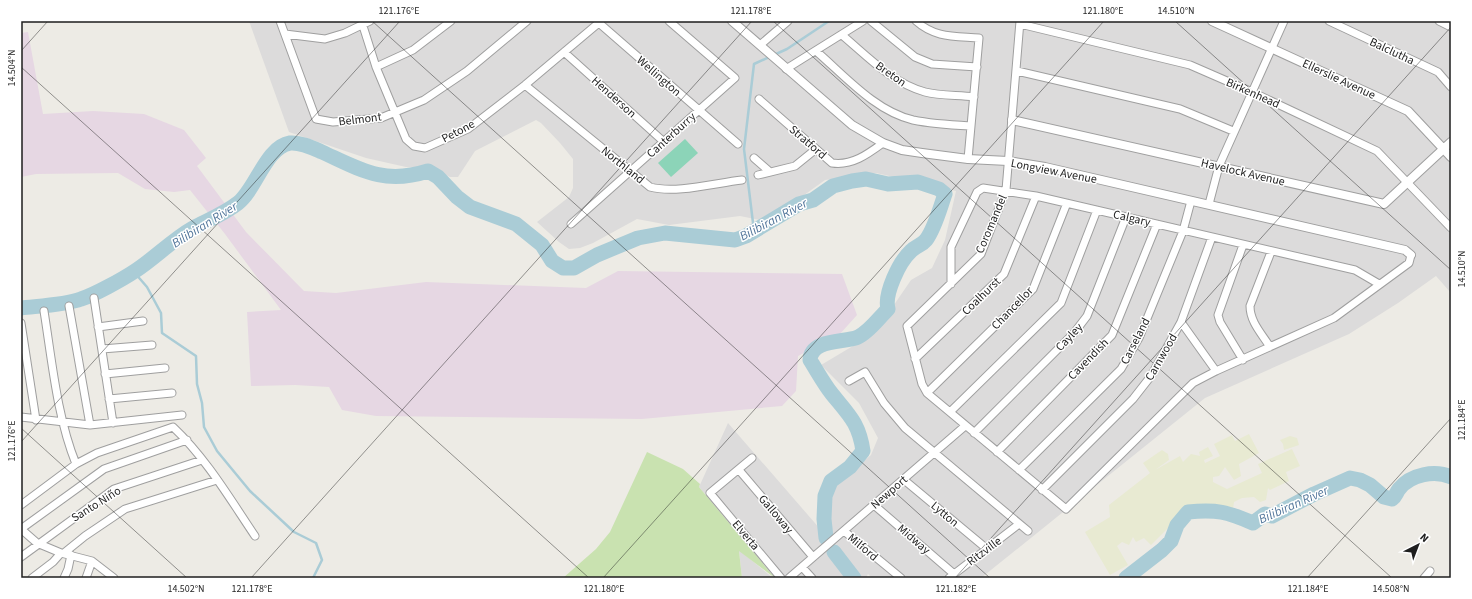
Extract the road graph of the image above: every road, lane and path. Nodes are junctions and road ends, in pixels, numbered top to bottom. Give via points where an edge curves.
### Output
1 (280, 21) edge
2 (370, 21) edge
3 (451, 21) edge
4 (527, 21) edge
5 (669, 21) edge
6 (732, 21) edge
7 (863, 21) edge
8 (871, 21) edge
9 (916, 21) edge
10 (1212, 21) edge
11 (1284, 21) edge
12 (1329, 21) edge
13 (1439, 21) edge
14 (600, 22) edge
15 (783, 22) edge
16 (1020, 23) edge
17 (363, 26) junction
18 (1451, 27) edge
19 (285, 34) junction
20 (842, 34) junction
21 (760, 45) junction
22 (1272, 48) junction
23 (816, 51) junction
24 (564, 52) junction
25 (376, 67) junction
26 (977, 67) junction
27 (786, 69) junction
28 (1017, 71) junction
29 (525, 85) junction
30 (1451, 87) edge
31 (1252, 92) junction
32 (974, 97) junction
33 (759, 99) dead end
34 (700, 110) junction
35 (394, 113) junction
36 (1012, 120) junction
37 (971, 126) junction
38 (1233, 131) junction
39 (664, 142) junction
40 (1451, 142) edge
41 (883, 143) junction
42 (738, 144) dead end
43 (816, 149) junction
44 (1443, 149) junction
45 (1451, 157) edge
46 (754, 158) dead end
47 (968, 159) junction
48 (1008, 161) junction
49 (1219, 166) junction
50 (631, 171) junction
51 (770, 172) junction
52 (758, 175) dead end
53 (742, 180) dead end
54 (1407, 183) junction
55 (1006, 190) junction
56 (1036, 196) junction
57 (1191, 201) junction
58 (1067, 204) junction
59 (1209, 204) junction
60 (1097, 210) junction
61 (1126, 217) junction
62 (571, 224) dead end
63 (1157, 224) junction
64 (1451, 228) edge
65 (1183, 231) junction
66 (1212, 237) junction
67 (1243, 245) junction
68 (1271, 252) junction
69 (1412, 255) joint
70 (951, 284) junction
71 (1379, 284) junction
72 (94, 298) dead end
73 (69, 306) dead end
74 (44, 311) dead end
75 (142, 321) dead end
76 (1181, 322) junction
77 (21, 323) edge
78 (98, 327) junction
79 (152, 345) dead end
80 (1270, 347) junction
81 (102, 349) junction
82 (915, 359) junction
83 (1243, 360) junction
84 (165, 368) dead end
85 (1216, 371) junction
86 (105, 374) junction
87 (849, 381) dead end
88 (172, 393) dead end
89 (927, 393) junction
90 (109, 399) junction
91 (950, 412) junction
92 (182, 415) dead end
93 (21, 417) edge
94 (36, 420) junction
95 (63, 422) junction
96 (113, 423) junction
97 (90, 424) junction
98 (965, 426) junction
99 (974, 433) junction
100 (187, 440) junction
101 (996, 452) junction
102 (934, 453) junction
103 (752, 458) dead end
104 (202, 460) junction
105 (76, 464) junction
106 (739, 470) junction
107 (1019, 470) junction
108 (903, 479) junction
109 (217, 480) junction
110 (1042, 490) junction
111 (21, 504) edge
112 (874, 505) junction
113 (1020, 524) junction
114 (21, 529) edge
115 (844, 531) junction
116 (1028, 531) dead end
117 (255, 536) dead end
118 (37, 543) junction
119 (987, 549) junction
120 (65, 554) junction
121 (21, 556) edge
122 (813, 557) junction
123 (92, 561) junction
124 (802, 567) junction
125 (1430, 571) dead end
126 (952, 576) edge
127 (32, 578) edge
128 (64, 578) edge
129 (86, 578) edge
130 (114, 578) edge
131 (781, 578) edge
132 (790, 578) edge
133 (812, 578) edge
134 (900, 578) edge
135 (1424, 578) edge

1 - 19 street, Belmont
2 - 17 street
3 - 25 street via 413,50
4 - 35 street, Belmont via 467,71 424,100
5 - 34 street, Canterburry via 735,78
6 - 21 street, Longview Avenue
7 - 20 street
8 - 26 street via 915,57 932,64
9 - 26 street via 937,34 979,38
10 - 22 street, Ellerslie Avenue
11 - 22 street
12 - 30 street, Balclutha via 1438,72
13 - 18 street
14 - 24 street, Petone
14 - 34 street, Wellington
15 - 21 street
16 - 28 street, Coromandel
16 - 31 street, Birkenhead via 1190,65
17 - 19 street via 325,39
17 - 25 street, Petone
19 - 35 street, Belmont via 316,119 340,122 381,118
20 - 23 street
20 - 32 street, Breton via 885,72 901,82 926,92
21 - 27 street, Longview Avenue
22 - 31 street
22 - 44 street, Ellerslie Avenue via 1408,111
23 - 27 street
23 - 37 street via 882,107 896,114 912,120
24 - 29 street, Petone
24 - 39 street, Henderson
25 - 35 street, Petone
26 - 32 street
27 - 41 street, Longview Avenue via 852,125
28 - 36 street, Coromandel
28 - 38 street via 1180,109
29 - 35 street, Petone via 468,129 425,148 414,146 406,138
29 - 50 street, Northland
31 - 38 street
31 - 54 street, Birkenhead via 1377,151
32 - 37 street
33 - 43 street, Stratford
34 - 39 street, Canterburry
34 - 42 street, Wellington
36 - 48 street, Coromandel
36 - 49 street, Havelock Avenue
37 - 47 street
38 - 49 street
39 - 50 street, Canterburry
40 - 44 street, Havelock Avenue
41 - 43 street, Stratford via 860,159 838,164 832,163
41 - 47 street, Longview Avenue via 902,150
43 - 51 street via 795,166
44 - 45 street, Ellerslie Avenue
44 - 54 street, Havelock Avenue
46 - 51 street
47 - 48 street, Longview Avenue
48 - 55 street, Coromandel
48 - 57 street, Longview Avenue via 1045,167
49 - 54 street, Havelock Avenue via 1384,204
49 - 59 street
50 - 53 street, Northland via 650,187 660,189
50 - 62 street, Canterburry
51 - 52 street
54 - 64 street, Birkenhead
55 - 56 street, Calgary
55 - 70 street, Coromandel via 981,254
55 - 70 street, Calgary via 983,188 977,192 951,247
56 - 58 street, Calgary
56 - 82 street, Coalhurst via 1004,274
57 - 59 street, Longview Avenue
57 - 65 street, Carseland
58 - 60 street, Calgary
58 - 89 street, Chancellor via 1033,289
59 - 69 street, Longview Avenue via 1405,250
60 - 61 street, Calgary
60 - 91 street via 1061,303
61 - 63 street, Calgary
61 - 99 street, Cayley via 1087,316 1074,333
63 - 65 street, Calgary
63 - 101 street, Cavendish via 1112,335
65 - 66 street, Calgary
65 - 107 street, Carseland via 1139,338 1121,369
66 - 67 street, Calgary
66 - 76 street, Carnwood
67 - 68 street, Calgary
67 - 83 street via 1218,315
68 - 71 street, Calgary via 1355,270
68 - 80 street via 1250,306 1253,321
69 - 71 street via 1409,263
70 - 82 street, Coromandel via 907,326
71 - 80 street via 1334,318
72 - 78 street
73 - 97 street
74 - 95 street
75 - 78 street
76 - 85 street
76 - 110 street, Carnwood via 1152,376 1133,399
77 - 94 street
78 - 81 street
79 - 81 street
80 - 83 street
81 - 86 street
82 - 89 street, Coromandel
83 - 85 street
84 - 86 street
85 - 110 street, Coromandel via 1193,383 1066,509
86 - 90 street
87 - 102 street via 865,372 900,423
88 - 90 street
89 - 91 street, Coromandel
90 - 96 street
91 - 98 street, Coromandel
92 - 96 street
93 - 94 street
94 - 95 street
95 - 97 street
95 - 105 street
96 - 97 street
98 - 99 street, Coromandel
98 - 102 street, Newport
99 - 101 street, Coromandel
100 - 104 street
100 - 105 street via 173,427 97,453
100 - 114 street via 104,469
101 - 107 street, Coromandel
102 - 108 street, Newport
102 - 113 street
103 - 106 street
104 - 109 street
104 - 118 street, Santo Niño via 114,489
105 - 111 street
106 - 122 street, Galloway
106 - 131 street, Elverta via 710,493
107 - 110 street, Coromandel
108 - 112 street, Newport
108 - 119 street, Lytton
109 - 117 street
109 - 120 street via 125,509 85,536
112 - 115 street, Newport
112 - 126 street, Midway
113 - 116 street
113 - 119 street, Ritzville
114 - 118 street
115 - 122 street, Newport
115 - 134 street, Milford
118 - 120 street
118 - 121 street, Santo Niño
119 - 126 street, Ritzville
120 - 123 street
120 - 127 street
120 - 128 street via 68,569
122 - 124 street, Newport
123 - 129 street
123 - 130 street
124 - 132 street, Newport
124 - 133 street
125 - 135 street

